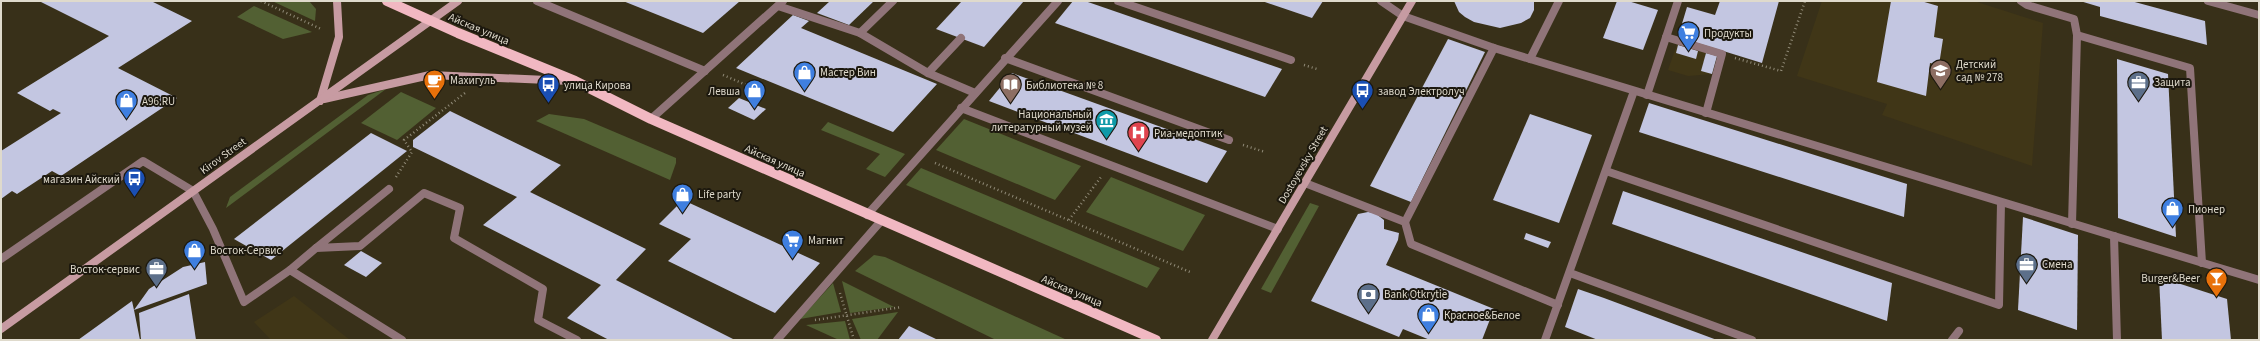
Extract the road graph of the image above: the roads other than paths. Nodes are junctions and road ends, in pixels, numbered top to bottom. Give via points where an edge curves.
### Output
1 (337, 1) edge
2 (387, 1) edge
3 (458, 1) edge
4 (537, 1) edge
5 (893, 1) edge
6 (1058, 1) edge
7 (1118, 1) edge
8 (1381, 1) edge
9 (1412, 1) edge
10 (1558, 1) edge
11 (1678, 1) edge
12 (2020, 1) edge
13 (2208, 1) edge
14 (780, 3) edge
15 (2259, 15) edge
16 (1403, 16) junction
17 (431, 21) junction
18 (860, 33) junction
19 (2077, 35) junction
20 (1666, 37) junction
21 (961, 38) dead end
22 (1494, 48) junction
23 (1006, 58) junction
24 (1530, 59) junction
25 (1291, 60) dead end
26 (705, 71) junction
27 (928, 73) junction
28 (575, 81) junction
29 (1634, 91) junction
30 (974, 93) junction
31 (1647, 95) junction
32 (320, 100) junction
33 (961, 108) junction
34 (1706, 113) junction
35 (651, 119) junction
36 (1229, 140) road end
37 (1606, 171) junction
38 (1305, 183) junction
39 (389, 189) road end
40 (193, 191) junction
41 (2001, 203) junction
42 (867, 215) junction
43 (881, 221) junction
44 (1405, 222) junction
45 (2072, 224) junction
46 (1278, 229) junction
47 (2114, 236) junction
48 (316, 248) junction
49 (1, 259) edge
50 (2202, 263) junction
51 (290, 270) junction
52 (1570, 273) junction
53 (2259, 280) edge
54 (1558, 305) junction
55 (1, 329) edge
56 (1959, 331) dead end
57 (402, 340) edge
58 (577, 340) edge
59 (777, 340) edge
60 (1156, 340) edge
61 (1212, 340) edge
62 (1545, 340) edge
63 (1752, 340) edge
64 (1952, 340) edge
65 (2117, 340) edge

1 - 32 main road via 338,37
2 - 17 main road, Айская улица
3 - 17 main road, Kirov Street
4 - 26 street
5 - 18 street
6 - 23 street
7 - 25 street
8 - 16 street
9 - 16 main road, Dostoyevsky Street
10 - 24 street
11 - 20 street
12 - 19 street via 2074,19
13 - 15 street
14 - 18 street
14 - 26 street
16 - 22 street
16 - 38 main road, Dostoyevsky Street
17 - 28 main road, Айская улица
17 - 32 main road, Kirov Street
18 - 27 street
19 - 45 street
19 - 50 street via 2190,68
20 - 31 street
20 - 34 street via 1722,54
21 - 27 street
22 - 24 street
22 - 44 street
23 - 30 street
23 - 36 street
24 - 29 street
26 - 35 street
27 - 30 street
28 - 32 main road via 430,75
28 - 35 main road, Айская улица
29 - 31 street
29 - 37 street
30 - 33 street
31 - 34 street
32 - 40 main road, Kirov Street
33 - 42 street
33 - 46 street
34 - 41 street
35 - 42 main road, Айская улица
37 - 41 street via 1999,305
37 - 52 street
38 - 44 street
38 - 46 main road, Dostoyevsky Street
39 - 48 street
40 - 49 street via 143,161
40 - 51 street via 213,229 244,302
40 - 55 main road, Kirov Street
41 - 45 street
42 - 43 main road, Айская улица
43 - 59 street
43 - 60 main road, Айская улица
44 - 54 street via 1411,244
45 - 47 street
46 - 61 main road, Dostoyevsky Street
47 - 50 street
47 - 65 street
48 - 51 street
48 - 58 street via 360,246 424,194 460,208 454,238 543,289 538,320
50 - 53 street
51 - 57 street
52 - 54 street
52 - 63 street
54 - 62 street
56 - 64 street

